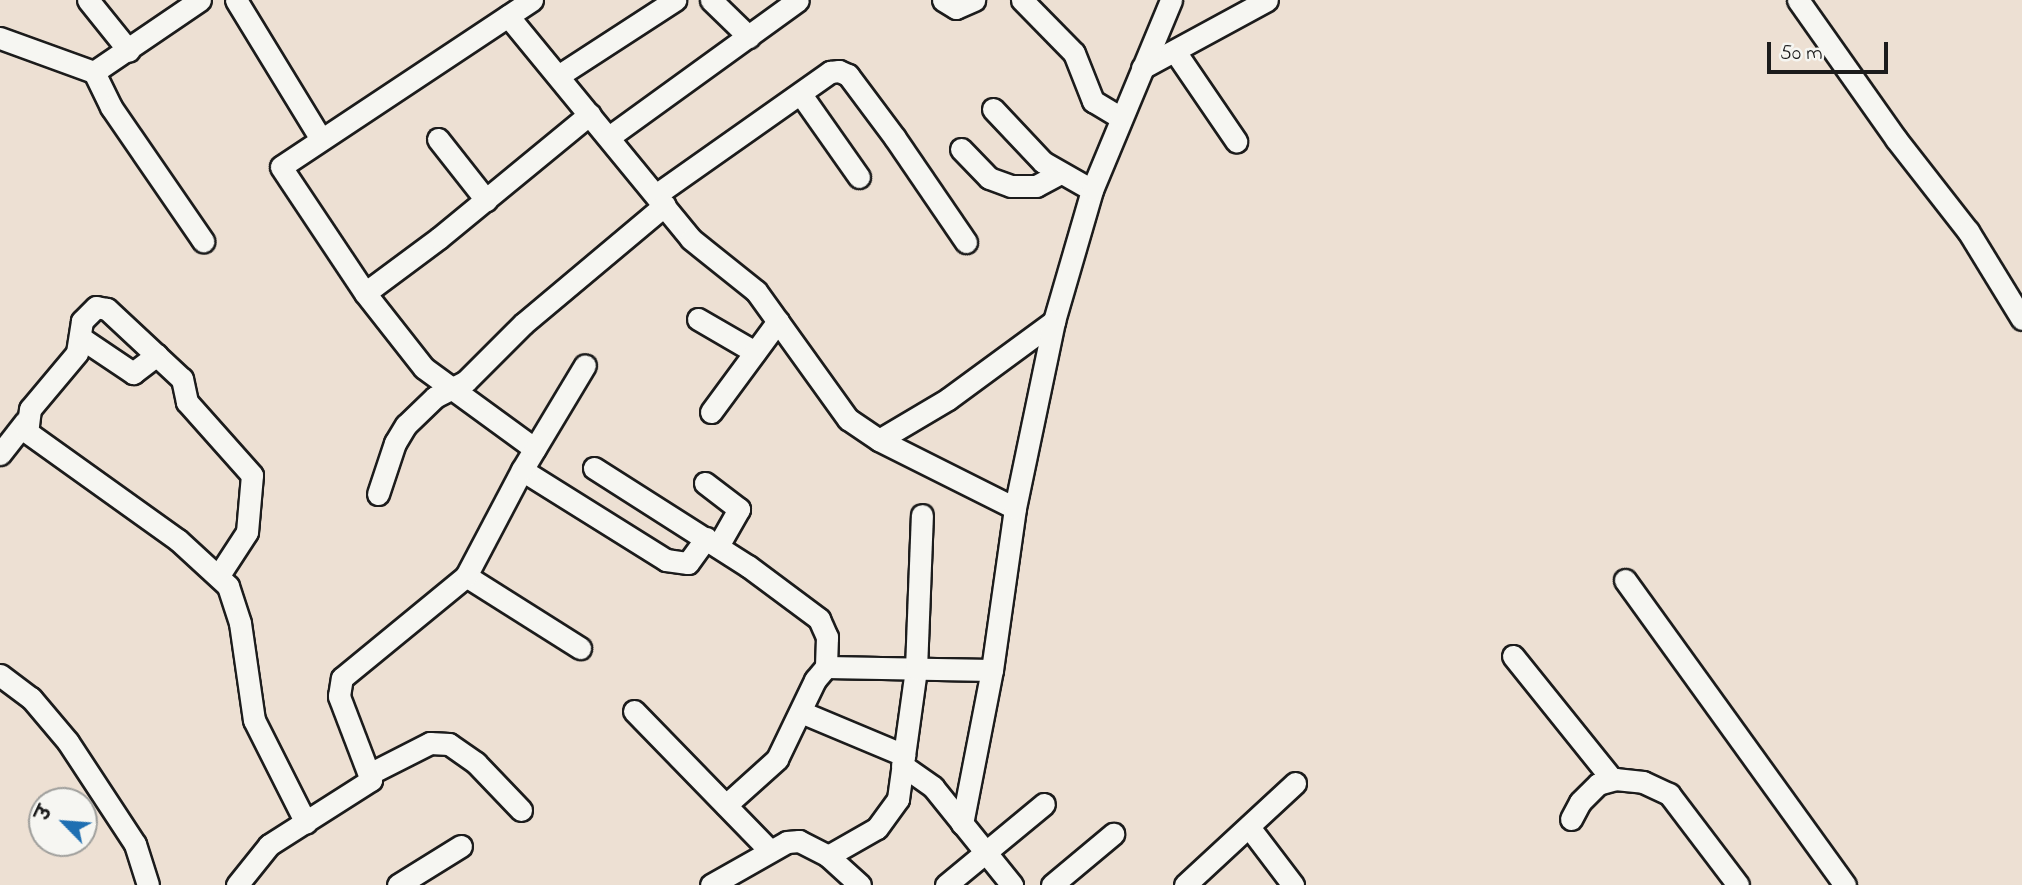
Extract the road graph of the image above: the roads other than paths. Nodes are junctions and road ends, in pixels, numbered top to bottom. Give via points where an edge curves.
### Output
1 (88, 0) edge
2 (200, 0) edge
3 (236, 0) edge
4 (532, 0) edge
5 (675, 0) edge
6 (711, 0) edge
7 (799, 0) edge
8 (943, 0) edge
9 (974, 0) edge
10 (1022, 0) edge
11 (1171, 0) edge
12 (1267, 0) edge
13 (1798, 0) edge
14 (508, 16) junction
15 (749, 37) junction
16 (0, 38) edge
17 (129, 51) junction
18 (1176, 53) junction
19 (1142, 68) junction
20 (94, 72) junction
21 (558, 76) junction
22 (802, 96) junction
23 (993, 109) dead end
24 (590, 114) junction
25 (1121, 118) junction
26 (609, 137) junction
27 (321, 139) junction
28 (438, 139) dead end
29 (1236, 141) dead end
30 (961, 149) dead end
31 (1059, 174) junction
32 (859, 177) dead end
33 (1092, 190) junction
34 (486, 200) junction
35 (661, 200) junction
36 (203, 242) dead end
37 (966, 242) dead end
38 (365, 293) junction
39 (698, 319) dead end
40 (2022, 319) edge
41 (778, 321) junction
42 (1054, 321) junction
43 (81, 338) junction
44 (755, 352) junction
45 (157, 355) junction
46 (585, 365) dead end
47 (451, 390) junction
48 (711, 412) dead end
49 (25, 422) junction
50 (879, 440) junction
51 (534, 449) junction
52 (0, 454) edge
53 (594, 468) dead end
54 (522, 470) junction
55 (705, 483) dead end
56 (378, 494) dead end
57 (1015, 508) junction
58 (922, 515) dead end
59 (712, 542) junction
60 (466, 576) junction
61 (223, 580) junction
62 (1625, 580) dead end
63 (580, 648) dead end
64 (1513, 656) dead end
65 (826, 667) junction
66 (916, 669) junction
67 (992, 670) junction
68 (0, 675) edge
69 (634, 711) dead end
70 (801, 712) junction
71 (903, 760) junction
72 (371, 773) junction
73 (1612, 779) junction
74 (1295, 783) dead end
75 (1044, 804) dead end
76 (726, 805) junction
77 (521, 810) dead end
78 (1571, 819) dead end
79 (306, 823) junction
80 (962, 824) junction
81 (1249, 827) junction
82 (1113, 834) dead end
83 (461, 846) dead end
84 (771, 850) junction
85 (985, 852) junction
86 (828, 856) junction
87 (1196, 882) edge
88 (148, 885) edge
89 (237, 885) edge
90 (398, 885) edge
91 (711, 885) edge
92 (860, 885) edge
93 (946, 885) edge
94 (1012, 885) edge
95 (1052, 885) edge
96 (1293, 885) edge
97 (1738, 885) edge
98 (1845, 885) edge

1 - 17 street
2 - 17 street
3 - 27 street
4 - 14 street
5 - 21 street
6 - 15 street
7 - 15 street
8 - 9 street via 956,8
10 - 25 street via 1074,53 1093,100
11 - 19 street
12 - 18 street
13 - 40 street via 1968,231
14 - 21 street
14 - 27 street
15 - 26 street
16 - 20 street
17 - 20 street
18 - 19 street
18 - 29 street
19 - 25 street
20 - 36 street via 111,107
21 - 24 street
22 - 32 street
22 - 35 street
22 - 37 street via 830,72 848,75
23 - 31 street
24 - 26 street
24 - 34 street
25 - 33 street
26 - 35 street
27 - 38 street via 281,167
28 - 34 street
30 - 31 street via 989,178 1011,186 1025,189
31 - 33 street
33 - 42 street
34 - 38 street
35 - 41 street via 691,239 756,291
35 - 47 street
38 - 47 street via 424,368
39 - 44 street
41 - 44 street
41 - 50 street via 848,419
42 - 50 street via 948,399
42 - 57 street
43 - 45 street via 133,373
43 - 45 street via 82,321 102,306
43 - 49 street via 76,353
44 - 48 street
45 - 61 street via 182,379 192,409 252,475 247,532
46 - 51 street
47 - 51 street
47 - 56 street via 435,397 399,434
49 - 52 street
49 - 61 street via 33,440 178,540
50 - 57 street
51 - 54 street
53 - 59 street
54 - 59 street via 666,560 688,563
54 - 60 street
55 - 59 street via 740,509
57 - 67 street
58 - 66 street
59 - 65 street via 819,619 827,637
60 - 63 street
60 - 72 street via 354,667 338,686
61 - 79 street via 238,613 254,720
62 - 98 street
64 - 73 street
65 - 66 street
65 - 70 street via 814,680
66 - 67 street
66 - 71 street
67 - 80 street
68 - 88 street via 31,698 68,742 135,844
69 - 76 street
70 - 71 street
70 - 76 street via 770,768
71 - 80 street
71 - 86 street via 898,799 888,817
72 - 77 street via 430,743 449,744 476,763
72 - 79 street via 367,786
73 - 78 street via 1588,794
73 - 97 street via 1643,782 1669,794
74 - 81 street
75 - 85 street
76 - 84 street
79 - 89 street via 269,845
80 - 85 street
81 - 87 street
81 - 96 street
82 - 95 street
83 - 90 street
84 - 86 street via 799,841
84 - 91 street
85 - 93 street
85 - 94 street
86 - 92 street

